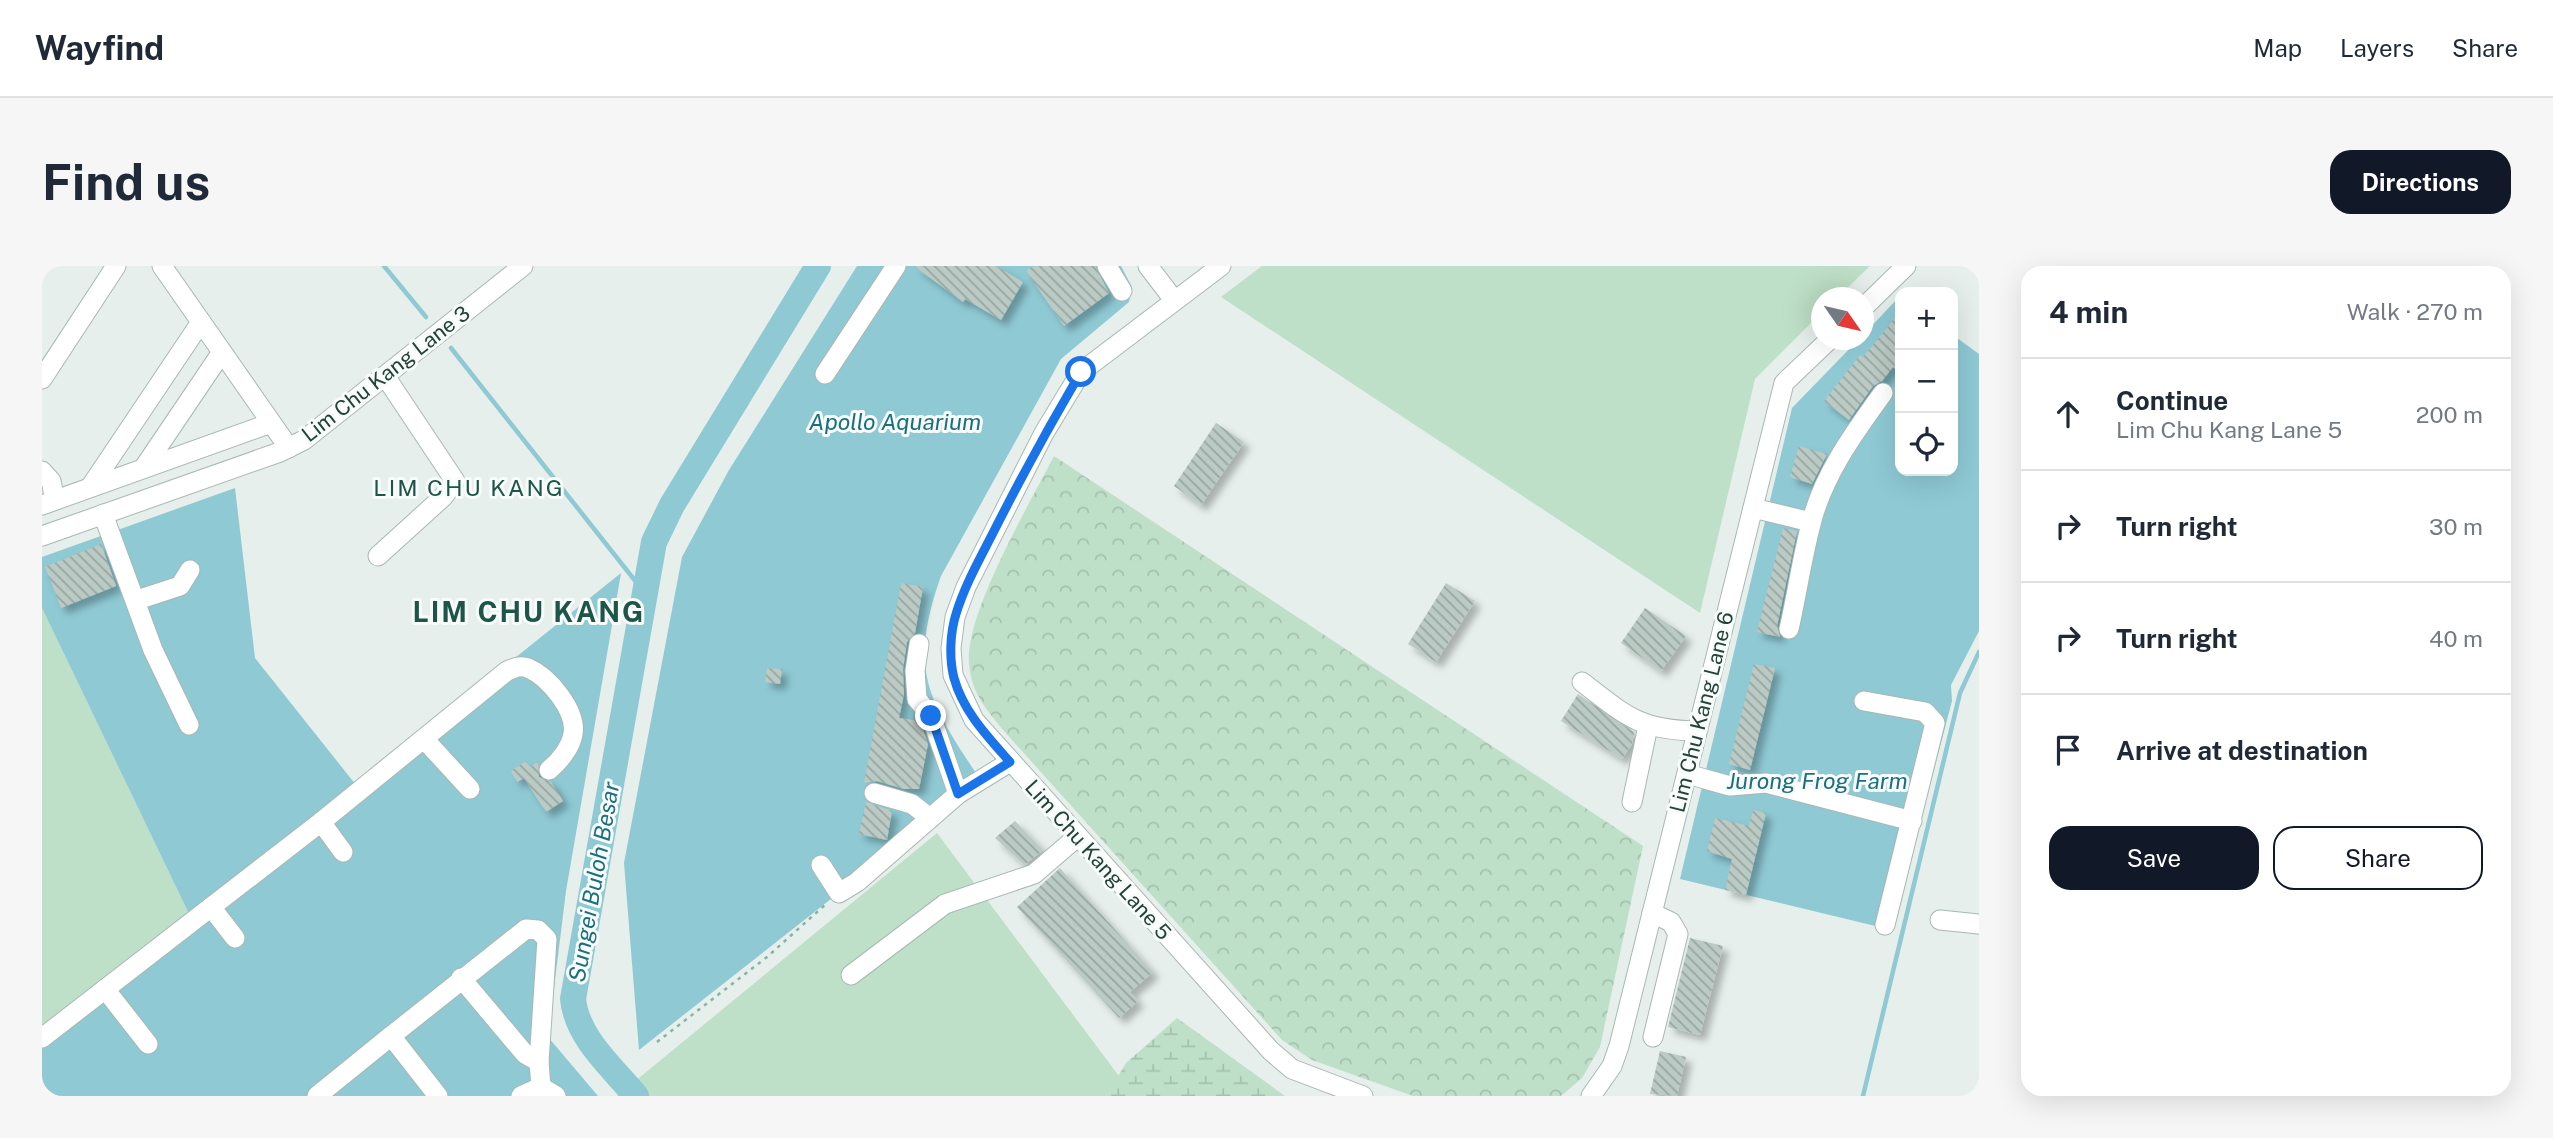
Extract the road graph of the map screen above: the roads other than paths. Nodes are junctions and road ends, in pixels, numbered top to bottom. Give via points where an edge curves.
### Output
1 (116, 266) edge
2 (162, 266) edge
3 (523, 266) edge
4 (896, 266) edge
5 (1107, 266) edge
6 (1148, 266) edge
7 (1221, 266) edge
8 (1906, 266) edge
9 (1122, 290) dead end
10 (1874, 297) edge
11 (1174, 300) junction
12 (201, 322) junction
13 (1819, 350) edge
14 (222, 352) junction
15 (825, 374) dead end
16 (385, 376) junction
17 (42, 379) edge
18 (1883, 393) dead end
19 (271, 423) junction
20 (289, 448) junction
21 (145, 466) junction
22 (42, 471) edge
23 (91, 486) junction
24 (48, 502) edge
25 (1753, 508) junction
26 (103, 514) junction
27 (1811, 522) junction
28 (42, 536) edge
29 (378, 556) dead end
30 (190, 570) dead end
31 (137, 600) junction
32 (1789, 629) dead end
33 (919, 644) dead end
34 (1581, 682) dead end
35 (1864, 701) dead end
36 (188, 725) dead end
37 (1648, 726) junction
38 (1697, 731) junction
39 (424, 739) junction
40 (1010, 762) junction
41 (548, 770) dead end
42 (1687, 774) junction
43 (470, 789) dead end
44 (874, 793) dead end
45 (958, 794) junction
46 (1632, 803) dead end
47 (930, 818) junction
48 (1912, 821) junction
49 (321, 822) junction
50 (1077, 837) junction
51 (343, 852) dead end
52 (821, 865) dead end
53 (211, 907) junction
54 (1652, 913) junction
55 (1940, 920) dead end
56 (1885, 925) dead end
57 (1979, 925) edge
58 (235, 938) dead end
59 (851, 975) dead end
60 (461, 978) junction
61 (105, 989) junction
62 (391, 1036) junction
63 (1653, 1037) dead end
64 (42, 1038) edge
65 (148, 1044) dead end
66 (539, 1062) junction
67 (549, 1091) edge
68 (317, 1096) edge
69 (438, 1096) edge
70 (521, 1096) edge
71 (1363, 1096) edge
72 (1591, 1096) edge

1 - 17 street
2 - 12 street
3 - 16 street, Lim Chu Kang Lane 3
4 - 15 street
5 - 9 street
6 - 11 street
7 - 11 street, Lim Chu Kang Lane 5
8 - 10 street
11 - 40 street, Lim Chu Kang Lane 5 via 1081,372 1044,433 955,617 953,676 961,698
12 - 14 street
12 - 23 street
13 - 25 street, Lim Chu Kang Lane 6 via 1784,383
14 - 19 street
14 - 21 street
16 - 20 street, Lim Chu Kang Lane 3
16 - 29 street via 455,481
18 - 27 street via 1847,443
19 - 20 street
19 - 21 street
20 - 26 street, Lim Chu Kang Lane 3
21 - 23 street
22 - 24 street via 51,481
23 - 24 street
25 - 27 street
25 - 38 street, Lim Chu Kang Lane 6
26 - 28 street, Lim Chu Kang Lane 3
26 - 31 street
27 - 32 street
30 - 31 street via 180,586
31 - 36 street via 153,650
33 - 45 street via 917,699 931,716
34 - 37 street via 1632,720
35 - 48 street via 1925,712 1935,723
37 - 38 street
37 - 46 street
38 - 42 street, Lim Chu Kang Lane 6
39 - 41 street via 506,671 528,668 554,691 573,725 570,742
39 - 43 street
39 - 49 street
40 - 45 street
40 - 50 street, Lim Chu Kang Lane 5
42 - 48 street via 1730,786 1766,783
42 - 54 street, Lim Chu Kang Lane 6
44 - 47 street via 912,804
45 - 47 street
47 - 52 street via 858,882 839,893
48 - 56 street
49 - 51 street
49 - 53 street
50 - 59 street via 1034,874 945,904
50 - 71 street, Lim Chu Kang Lane 5 via 1270,1051 1292,1069
53 - 58 street
53 - 61 street
54 - 63 street via 1671,922 1678,934
54 - 72 street, Lim Chu Kang Lane 6 via 1619,1046 1612,1066
55 - 57 street
60 - 62 street
60 - 66 street via 526,1054
60 - 66 street via 526,929 538,930 547,939
61 - 64 street
61 - 65 street
62 - 68 street
62 - 69 street
66 - 67 street
67 - 70 street

